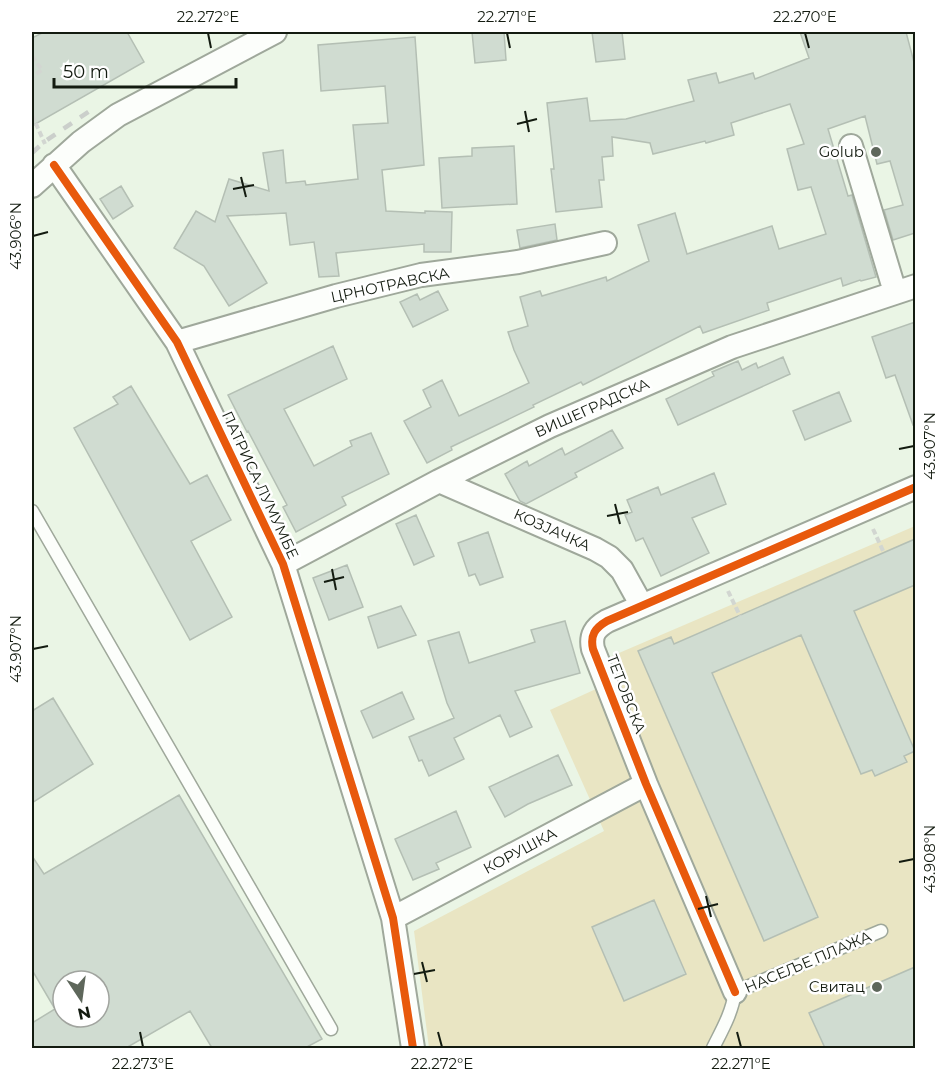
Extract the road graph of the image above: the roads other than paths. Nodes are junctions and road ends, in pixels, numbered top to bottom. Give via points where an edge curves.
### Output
1 (274, 32) edge
2 (851, 146) dead end
3 (54, 165) junction
4 (32, 186) edge
5 (605, 243) dead end
6 (905, 289) edge
7 (177, 342) junction
8 (439, 481) junction
9 (915, 487) edge
10 (32, 511) edge
11 (283, 564) junction
12 (642, 606) junction
13 (646, 784) junction
14 (393, 918) junction
15 (881, 931) dead end
16 (735, 992) junction
17 (331, 1029) dead end
18 (413, 1048) edge
19 (713, 1048) edge

1 - 3 street via 118,115
2 - 6 street
3 - 4 street
3 - 7 street, ПАТРИСА ЛУМУМБЕ
5 - 7 street, ЦРНОТРАВСКА via 519,262 421,275
6 - 8 street, ВИШЕГРАДСКА via 732,347 550,426
7 - 11 street, ПАТРИСА ЛУМУМБЕ
8 - 11 street, ВИШЕГРАДСКА
8 - 12 street, КОЗЈАЧКА via 595,549 622,570
9 - 12 street, ТЕТОВСКА
10 - 17 lane
11 - 14 street, ПАТРИСА ЛУМУМБЕ
12 - 13 street, ТЕТОВСКА via 599,626 592,641
13 - 14 street, КОРУШКА
13 - 16 street, ТЕТОВСКА
14 - 18 street, ПАТРИСА ЛУМУМБЕ
15 - 16 lane, НАСЕЉЕ ПЛАЖА
16 - 19 lane

